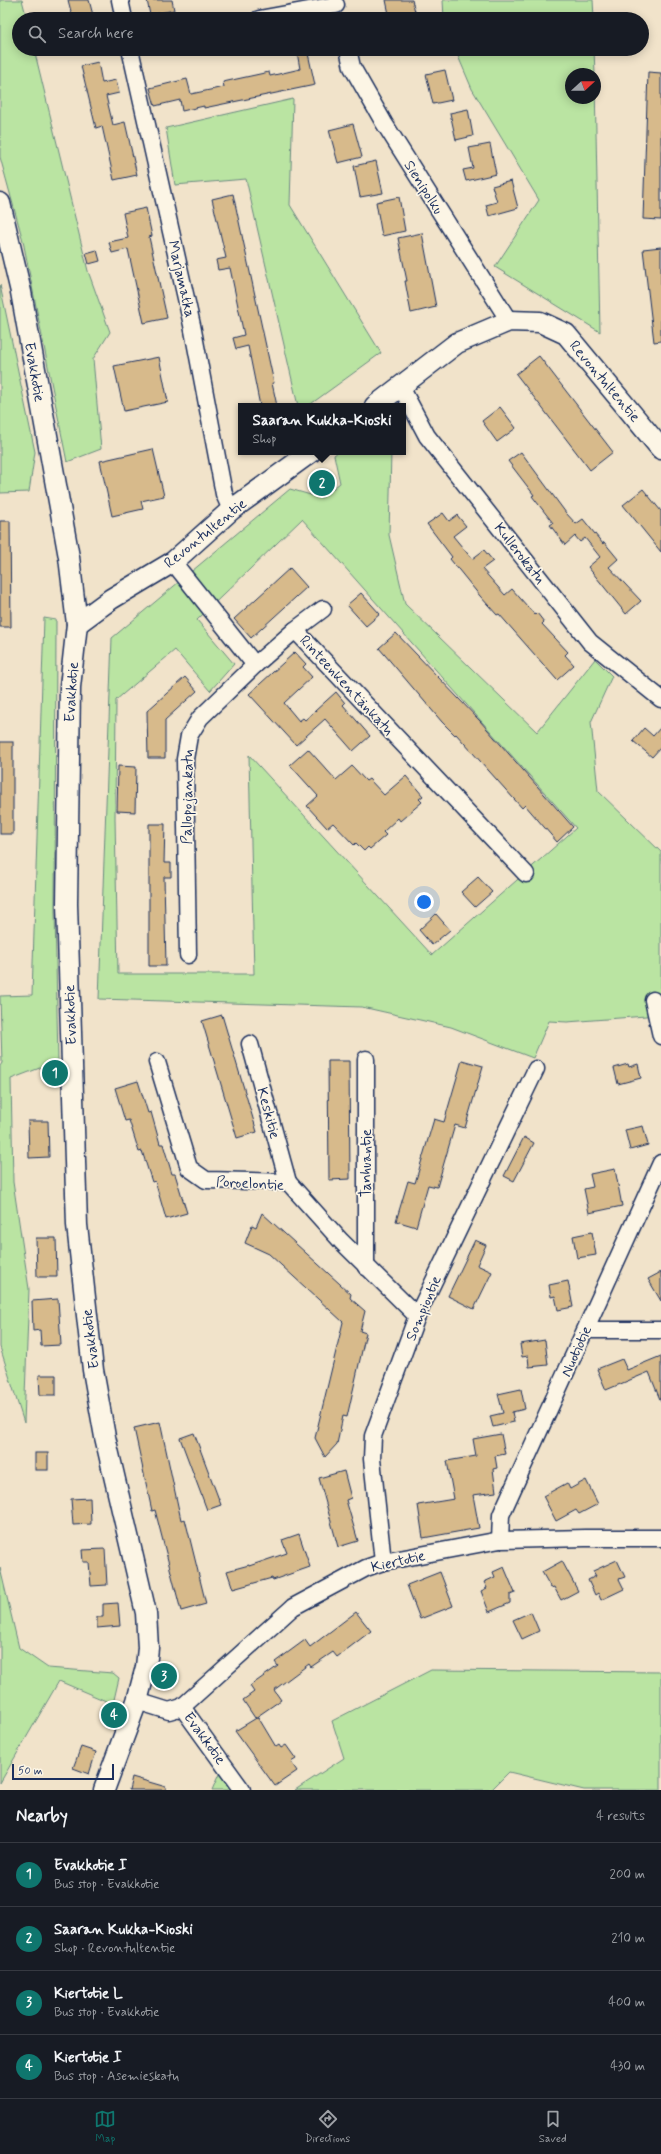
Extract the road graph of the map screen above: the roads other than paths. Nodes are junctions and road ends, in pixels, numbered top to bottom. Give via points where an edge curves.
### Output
1 (120, 0) edge
2 (337, 8) edge
3 (123, 12) edge
4 (309, 12) edge
5 (132, 56) edge
6 (350, 56) edge
7 (0, 203) edge
8 (509, 321) junction
9 (401, 387) junction
10 (379, 403) edge
11 (661, 449) edge
12 (307, 455) edge
13 (231, 510) junction
14 (173, 562) junction
15 (322, 609) dead end
16 (77, 624) junction
17 (295, 630) junction
18 (255, 665) junction
19 (661, 699) edge
20 (526, 874) dead end
21 (188, 955) dead end
22 (653, 1000) dead end
23 (661, 1036) edge
24 (250, 1044) dead end
25 (366, 1059) dead end
26 (157, 1062) dead end
27 (536, 1068) dead end
28 (661, 1163) edge
29 (288, 1182) junction
30 (366, 1267) junction
31 (418, 1316) junction
32 (586, 1330) junction
33 (661, 1330) edge
34 (661, 1538) edge
35 (500, 1540) junction
36 (383, 1562) junction
37 (137, 1701) junction
38 (182, 1707) junction
39 (104, 1790) edge
40 (242, 1790) edge

1 - 3 street
2 - 4 street
5 - 13 street, Marjamatka via 192,324 224,494
6 - 8 street, Sienipolku via 352,67 384,123
7 - 16 street, Evakkotie via 21,292 69,557
8 - 9 street, Revontultentie via 457,343
8 - 11 street, Revontultentie via 540,322 566,334
9 - 10 street, Revontultentie
9 - 19 street, Kullerokatu via 427,436 590,642
12 - 13 street, Revontultentie
13 - 14 street, Revontultentie
14 - 16 street, Revontultentie via 111,599
14 - 18 street
15 - 17 street
16 - 37 street, Evakkotie via 70,694 67,904 77,1225 94,1378 105,1437 146,1613 148,1648
17 - 18 street, Rinteenkentänkatu
17 - 20 street, Rinteenkentänkatu
18 - 21 street, Pallopojankatu via 200,718 189,736 185,759
22 - 23 street
24 - 29 street, Keskitie
25 - 30 street, Tanhuantie
26 - 29 street, Poroelontie via 189,1168 206,1180
27 - 31 street, Sompiontie
28 - 32 street, Nuotiotie
29 - 30 street, Poroelontie
30 - 31 street, Poroelontie
31 - 36 street, Sompiontie via 374,1436 372,1460
32 - 33 street
32 - 35 street, Nuotiotie via 501,1516
34 - 35 street, Kiertotie
35 - 36 street, Kiertotie
36 - 38 street, Kiertotie via 366,1568 293,1607
37 - 38 street, Evakkotie via 169,1710
37 - 39 street
38 - 40 street, Evakkotie

